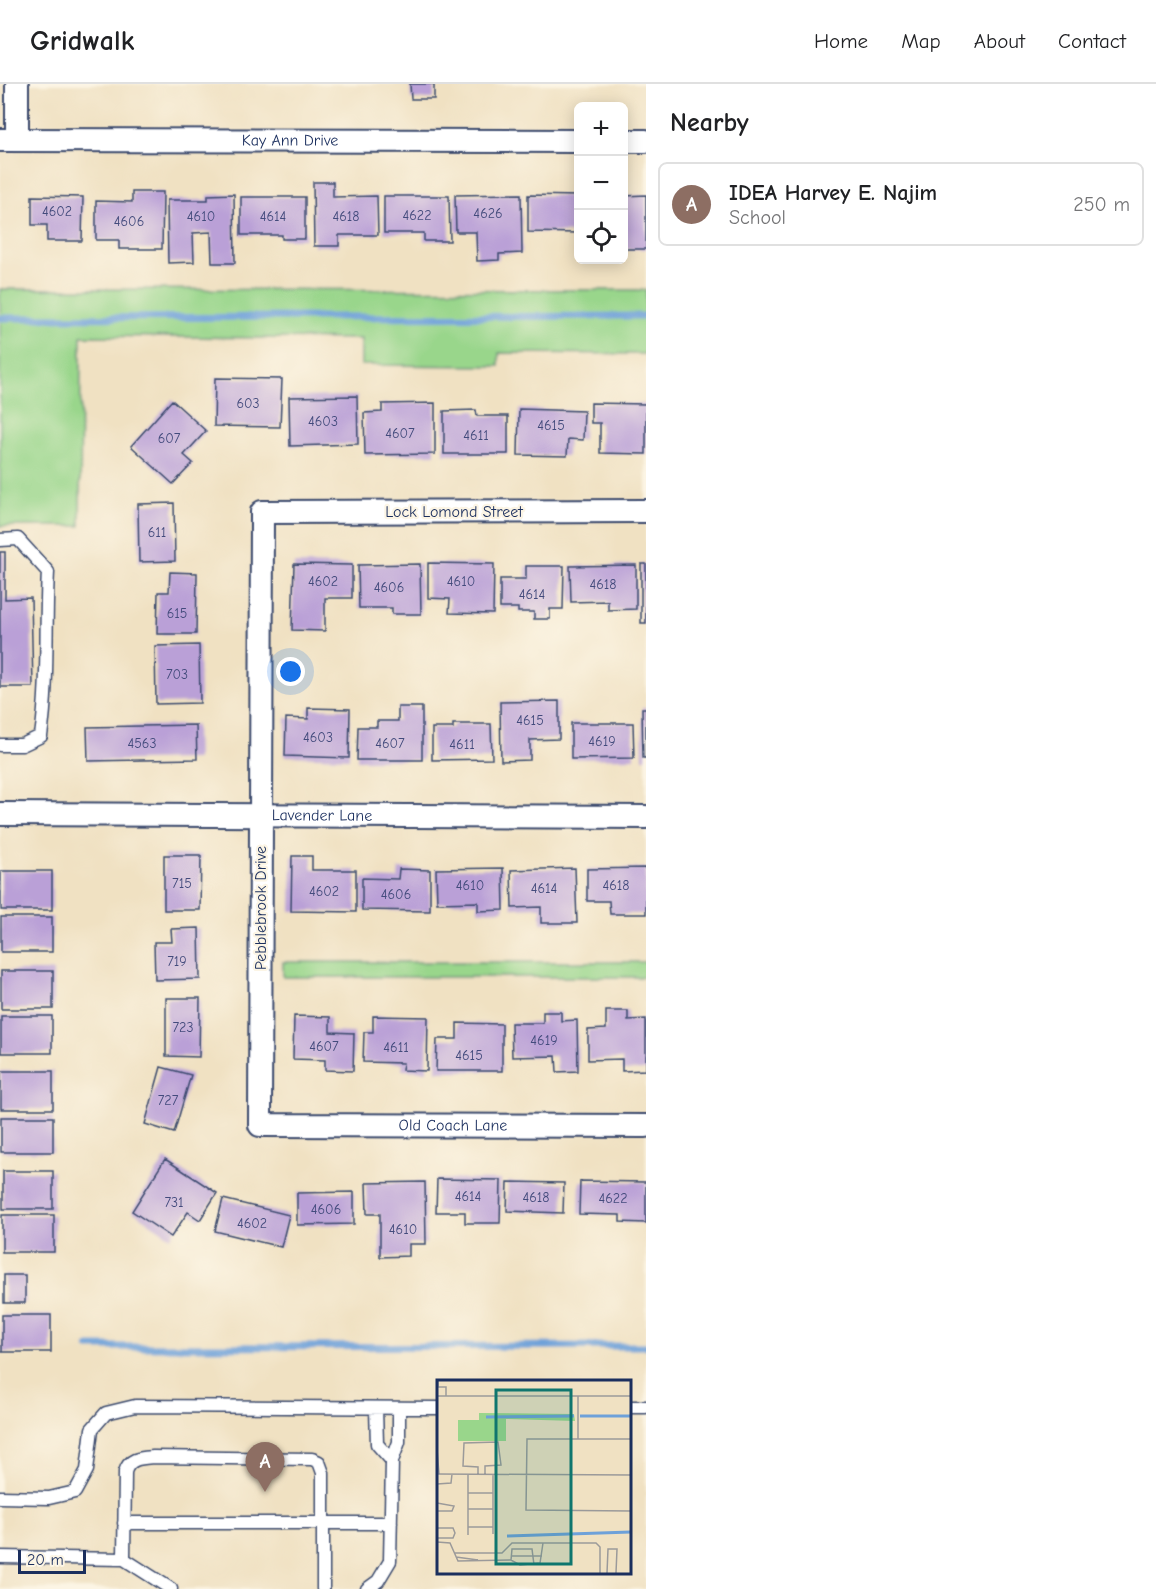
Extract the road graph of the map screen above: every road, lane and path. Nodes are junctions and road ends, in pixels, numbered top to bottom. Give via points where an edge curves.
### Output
1 (18, 84) edge
2 (9, 140) edge
3 (574, 141) edge
4 (628, 141) edge
5 (646, 141) edge
6 (646, 511) edge
7 (262, 512) joint
8 (0, 540) edge
9 (0, 745) edge
10 (0, 814) edge
11 (261, 815) junction
12 (646, 817) edge
13 (260, 1125) joint
14 (646, 1126) edge
15 (399, 1408) junction
16 (437, 1408) edge
17 (376, 1409) junction
18 (392, 1461) junction
19 (0, 1497) edge
20 (124, 1523) junction
21 (323, 1523) junction
22 (391, 1523) junction
23 (0, 1557) edge
24 (124, 1559) junction
25 (171, 1589) edge
26 (323, 1589) edge
27 (367, 1589) edge

1 - 2 street
2 - 3 street, Kay Ann Drive
4 - 5 street
6 - 7 street, Lock Lomond Street
7 - 11 street, Pebblebrook Drive
8 - 9 lane via 18,539 48,572 46,706 41,736 22,745
10 - 11 street, Lavender Lane
11 - 12 street, Lavender Lane
11 - 13 street, Pebblebrook Drive
13 - 14 street, Old Coach Lane
15 - 16 lane
15 - 17 lane
15 - 18 lane via 399,1442
17 - 18 lane via 377,1444
17 - 19 lane via 135,1406 106,1413 92,1429 87,1470 75,1492 50,1498
18 - 22 lane
20 - 21 lane
20 - 21 lane via 126,1467 138,1458 153,1457 312,1459 319,1462 323,1473
20 - 24 lane
21 - 22 lane
21 - 26 lane
22 - 27 lane via 390,1561 378,1581
23 - 24 lane
24 - 25 lane

